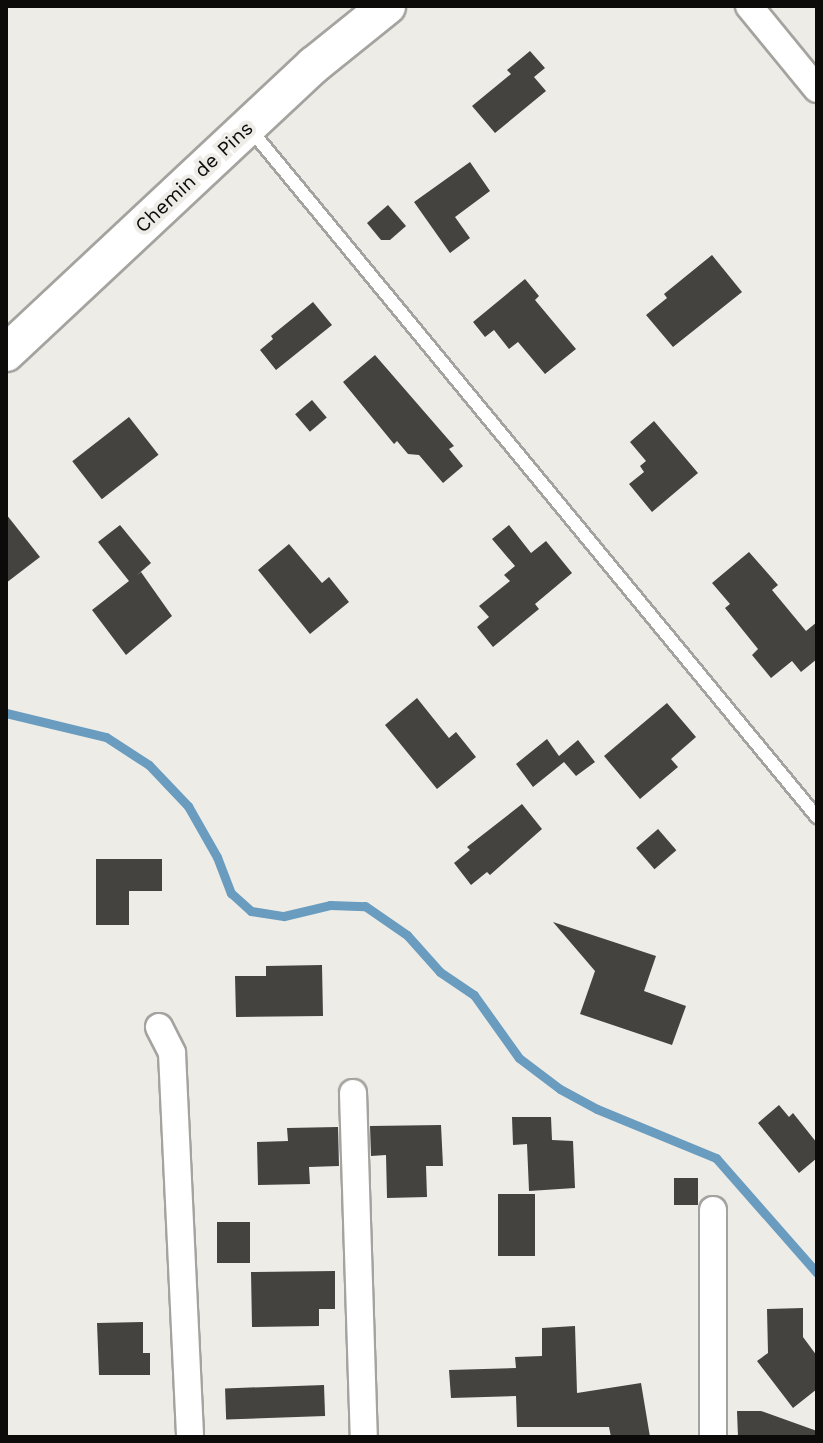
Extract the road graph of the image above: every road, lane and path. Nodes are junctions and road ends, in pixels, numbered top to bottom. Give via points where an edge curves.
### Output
1 (387, 6) edge
2 (749, 6) edge
3 (817, 89) edge
4 (248, 127) junction
5 (6, 353) edge
6 (817, 817) edge
7 (159, 1027) dead end
8 (353, 1093) dead end
9 (713, 1210) dead end
10 (190, 1437) edge
11 (364, 1437) edge
12 (713, 1437) edge

1 - 4 street, Chemin de Pins
2 - 3 street
4 - 5 street, Chemin de Pins
4 - 6 lane
7 - 10 street via 172,1053
8 - 11 street
9 - 12 street

